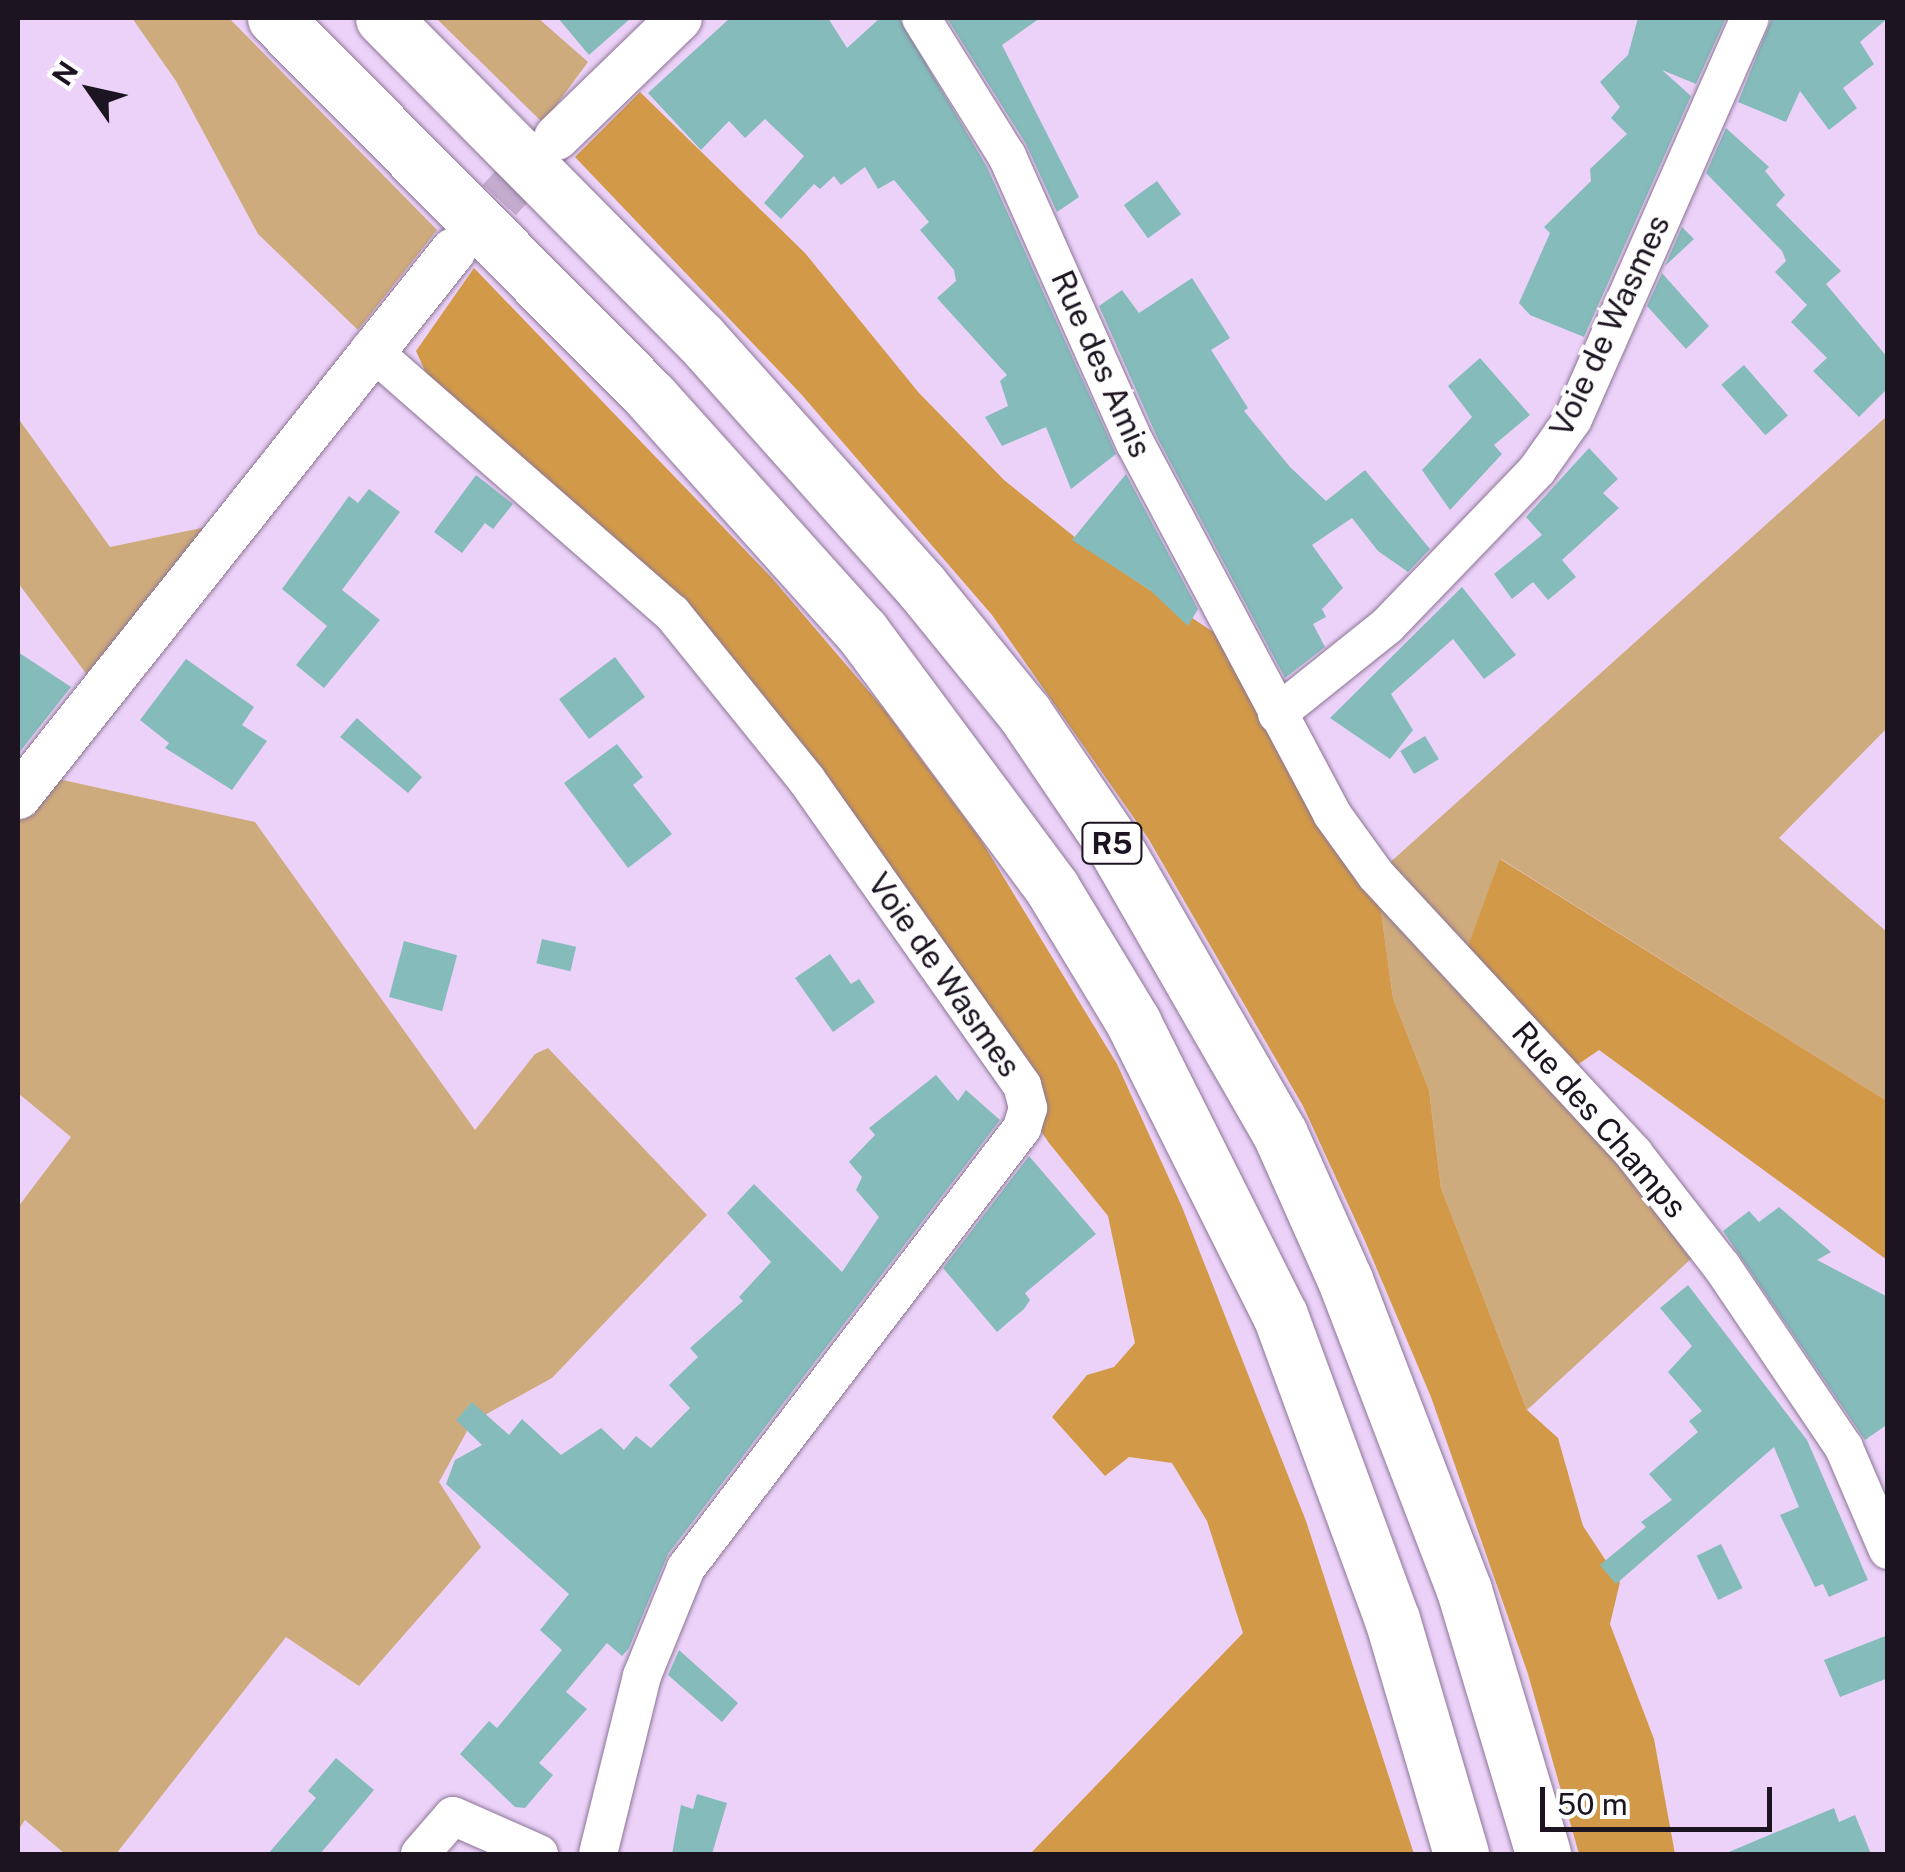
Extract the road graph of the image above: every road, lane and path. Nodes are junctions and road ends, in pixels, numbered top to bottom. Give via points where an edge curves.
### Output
1 (276, 18) edge
2 (383, 18) edge
3 (679, 18) edge
4 (920, 18) edge
5 (1750, 18) edge
6 (556, 137) tunnel mouth
7 (453, 250) tunnel mouth
8 (370, 349) junction
9 (1277, 714) junction
10 (18, 796) edge
11 (1888, 1550) edge
12 (420, 1854) edge
13 (539, 1854) edge
14 (598, 1854) edge
15 (1461, 1854) edge
16 (1542, 1854) edge

1 - 15 highway, R5 via 652,396 849,617 1052,888 1150,1054 1280,1314 1386,1602
2 - 16 highway, R5 via 700,338 921,586 1024,714 1115,848 1280,1134 1345,1280 1464,1590
3 - 6 street
4 - 9 street, Rue des Amis via 1007,156 1134,443
5 - 9 street, Voie de Wasmes via 1573,419 1537,470 1388,626
7 - 8 street
8 - 10 street
8 - 14 street, Voie de Wasmes via 672,613 806,779 1022,1085 1028,1108 1022,1128 686,1568 642,1676
9 - 11 street, Rue des Champs via 1332,814 1376,874 1634,1154 1722,1268 1844,1448
12 - 13 street via 453,1816

